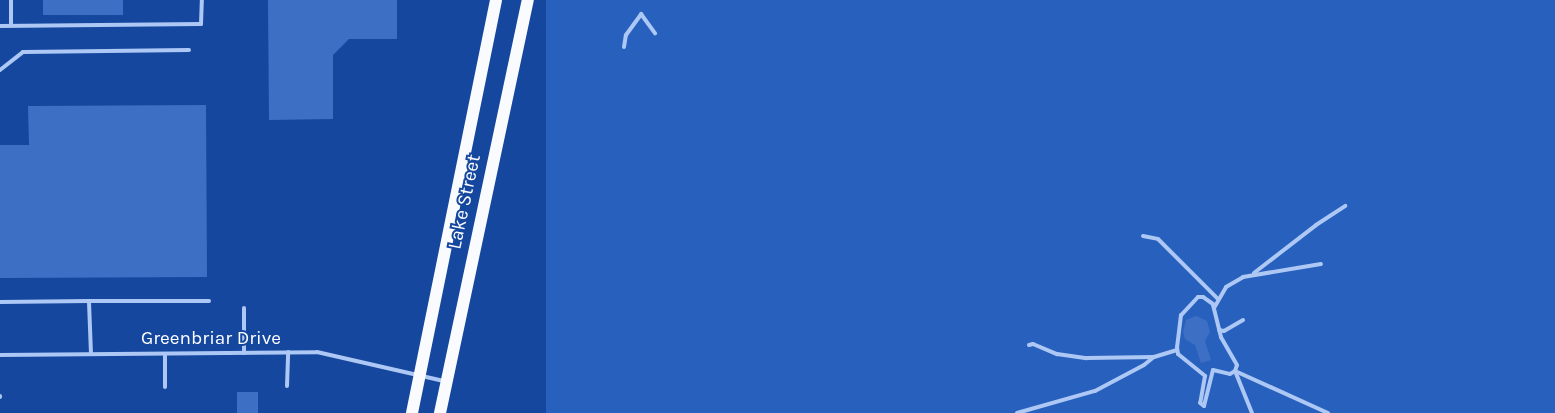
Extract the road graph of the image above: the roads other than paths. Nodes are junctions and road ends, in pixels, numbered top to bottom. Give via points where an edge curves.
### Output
1 (11, 0) edge
2 (202, 0) edge
3 (496, 0) edge
4 (528, 0) edge
5 (11, 25) junction
6 (0, 26) edge
7 (655, 33) dead end
8 (624, 47) dead end
9 (188, 50) dead end
10 (0, 70) edge
11 (1345, 206) dead end
12 (1143, 236) dead end
13 (1321, 264) dead end
14 (1254, 273) junction
15 (1218, 299) junction
16 (209, 301) dead end
17 (0, 302) edge
18 (89, 302) junction
19 (244, 308) dead end
20 (1214, 308) junction
21 (1243, 320) dead end
22 (1219, 330) junction
23 (1028, 345) dead end
24 (1178, 350) junction
25 (288, 352) junction
26 (244, 353) junction
27 (91, 354) junction
28 (165, 354) junction
29 (0, 355) edge
30 (1154, 357) junction
31 (1235, 371) junction
32 (419, 373) junction
33 (446, 381) junction
34 (165, 386) dead end
35 (287, 386) dead end
36 (412, 413) edge
37 (440, 413) edge
38 (1017, 413) edge
39 (1252, 413) edge
40 (1328, 413) edge

1 - 5 lane
2 - 5 lane via 201,24
3 - 32 main road, Lake Street
4 - 33 main road, Lake Street
5 - 6 lane
7 - 8 lane via 641,14 629,29
9 - 10 lane via 23,52
11 - 14 lane via 1316,224
12 - 15 lane via 1158,239
13 - 14 lane via 1306,269
14 - 15 lane via 1226,287
15 - 20 lane
16 - 18 lane
17 - 18 lane
18 - 27 lane
19 - 26 lane
20 - 22 lane
20 - 24 lane via 1203,297 1186,307 1178,324
21 - 22 lane via 1224,331
22 - 31 lane via 1225,348 1237,365
23 - 30 lane via 1064,356
24 - 30 lane
24 - 31 lane via 1206,376 1200,398 1204,406 1213,370 1230,374
25 - 26 lane, Greenbriar Drive
25 - 32 lane, Greenbriar Drive via 317,352
25 - 35 lane
26 - 28 lane, Greenbriar Drive
27 - 28 lane, Greenbriar Drive
27 - 29 lane, Greenbriar Drive
28 - 34 lane
30 - 38 lane via 1095,391
31 - 39 lane
31 - 40 lane
32 - 33 lane, Greenbriar Drive
32 - 36 main road, Lake Street
33 - 37 main road, Lake Street

